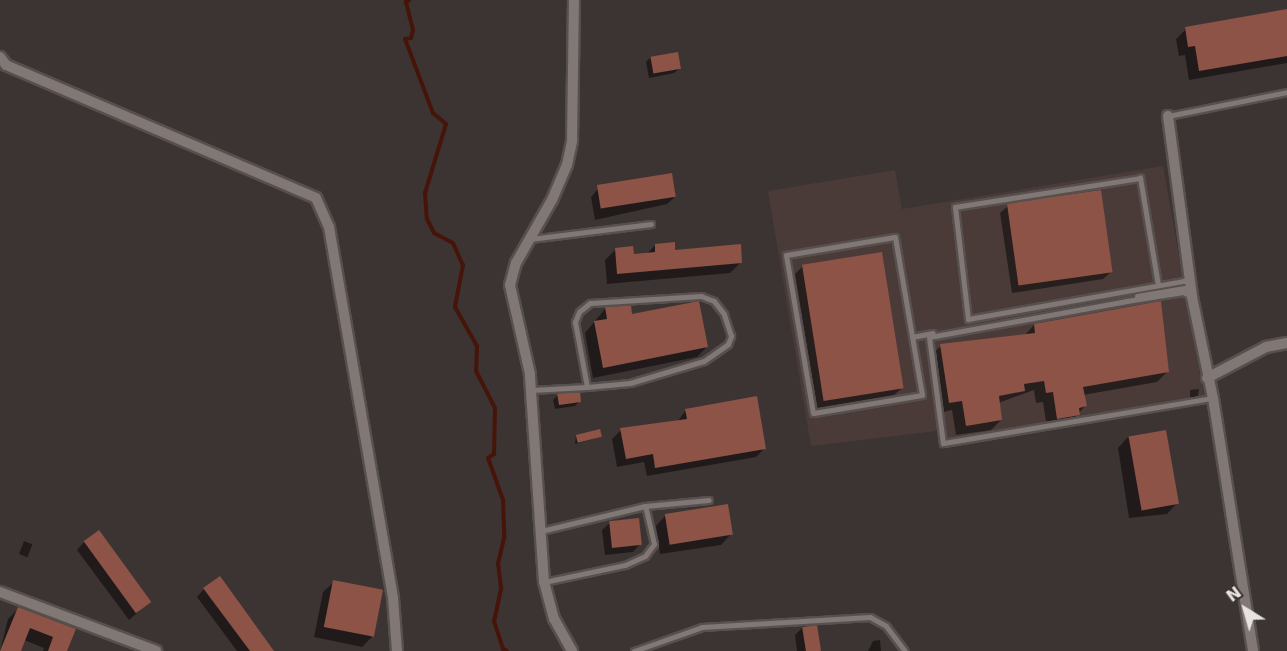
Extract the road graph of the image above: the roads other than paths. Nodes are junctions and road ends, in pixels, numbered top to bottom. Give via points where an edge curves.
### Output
1 (574, 0) edge
2 (0, 57) edge
3 (1287, 93) edge
4 (1168, 116) joint
5 (651, 224) dead end
6 (528, 239) junction
7 (1158, 285) junction
8 (1191, 288) junction
9 (912, 337) junction
10 (1287, 343) edge
11 (1207, 378) junction
12 (587, 387) junction
13 (531, 390) junction
14 (1213, 398) junction
15 (709, 500) dead end
16 (645, 506) junction
17 (541, 531) junction
18 (544, 582) junction
19 (0, 592) edge
20 (156, 651) edge
21 (397, 651) edge
22 (572, 651) edge
23 (634, 651) edge
24 (905, 651) edge
25 (1253, 651) edge

1 - 6 street via 570,149 552,200
2 - 21 street via 6,65 316,198 329,227 393,598
3 - 4 lane
4 - 8 street
5 - 6 lane
6 - 13 street via 510,285
7 - 7 lane via 968,319 955,207 1140,178
7 - 8 lane
8 - 9 lane
8 - 11 street
8 - 14 lane via 929,337 943,443
9 - 9 lane via 895,237 786,255 813,413 922,395
10 - 11 street via 1266,347
11 - 14 street
12 - 12 lane via 575,322 590,303 701,296 714,301 724,314 730,328 728,344 704,361 630,383
12 - 13 lane
13 - 17 street
14 - 25 street
15 - 16 lane
16 - 17 lane
16 - 18 lane via 654,544 645,556 625,565
17 - 18 street
18 - 22 street via 554,620
19 - 20 street
23 - 24 lane via 702,627 870,616 886,626

